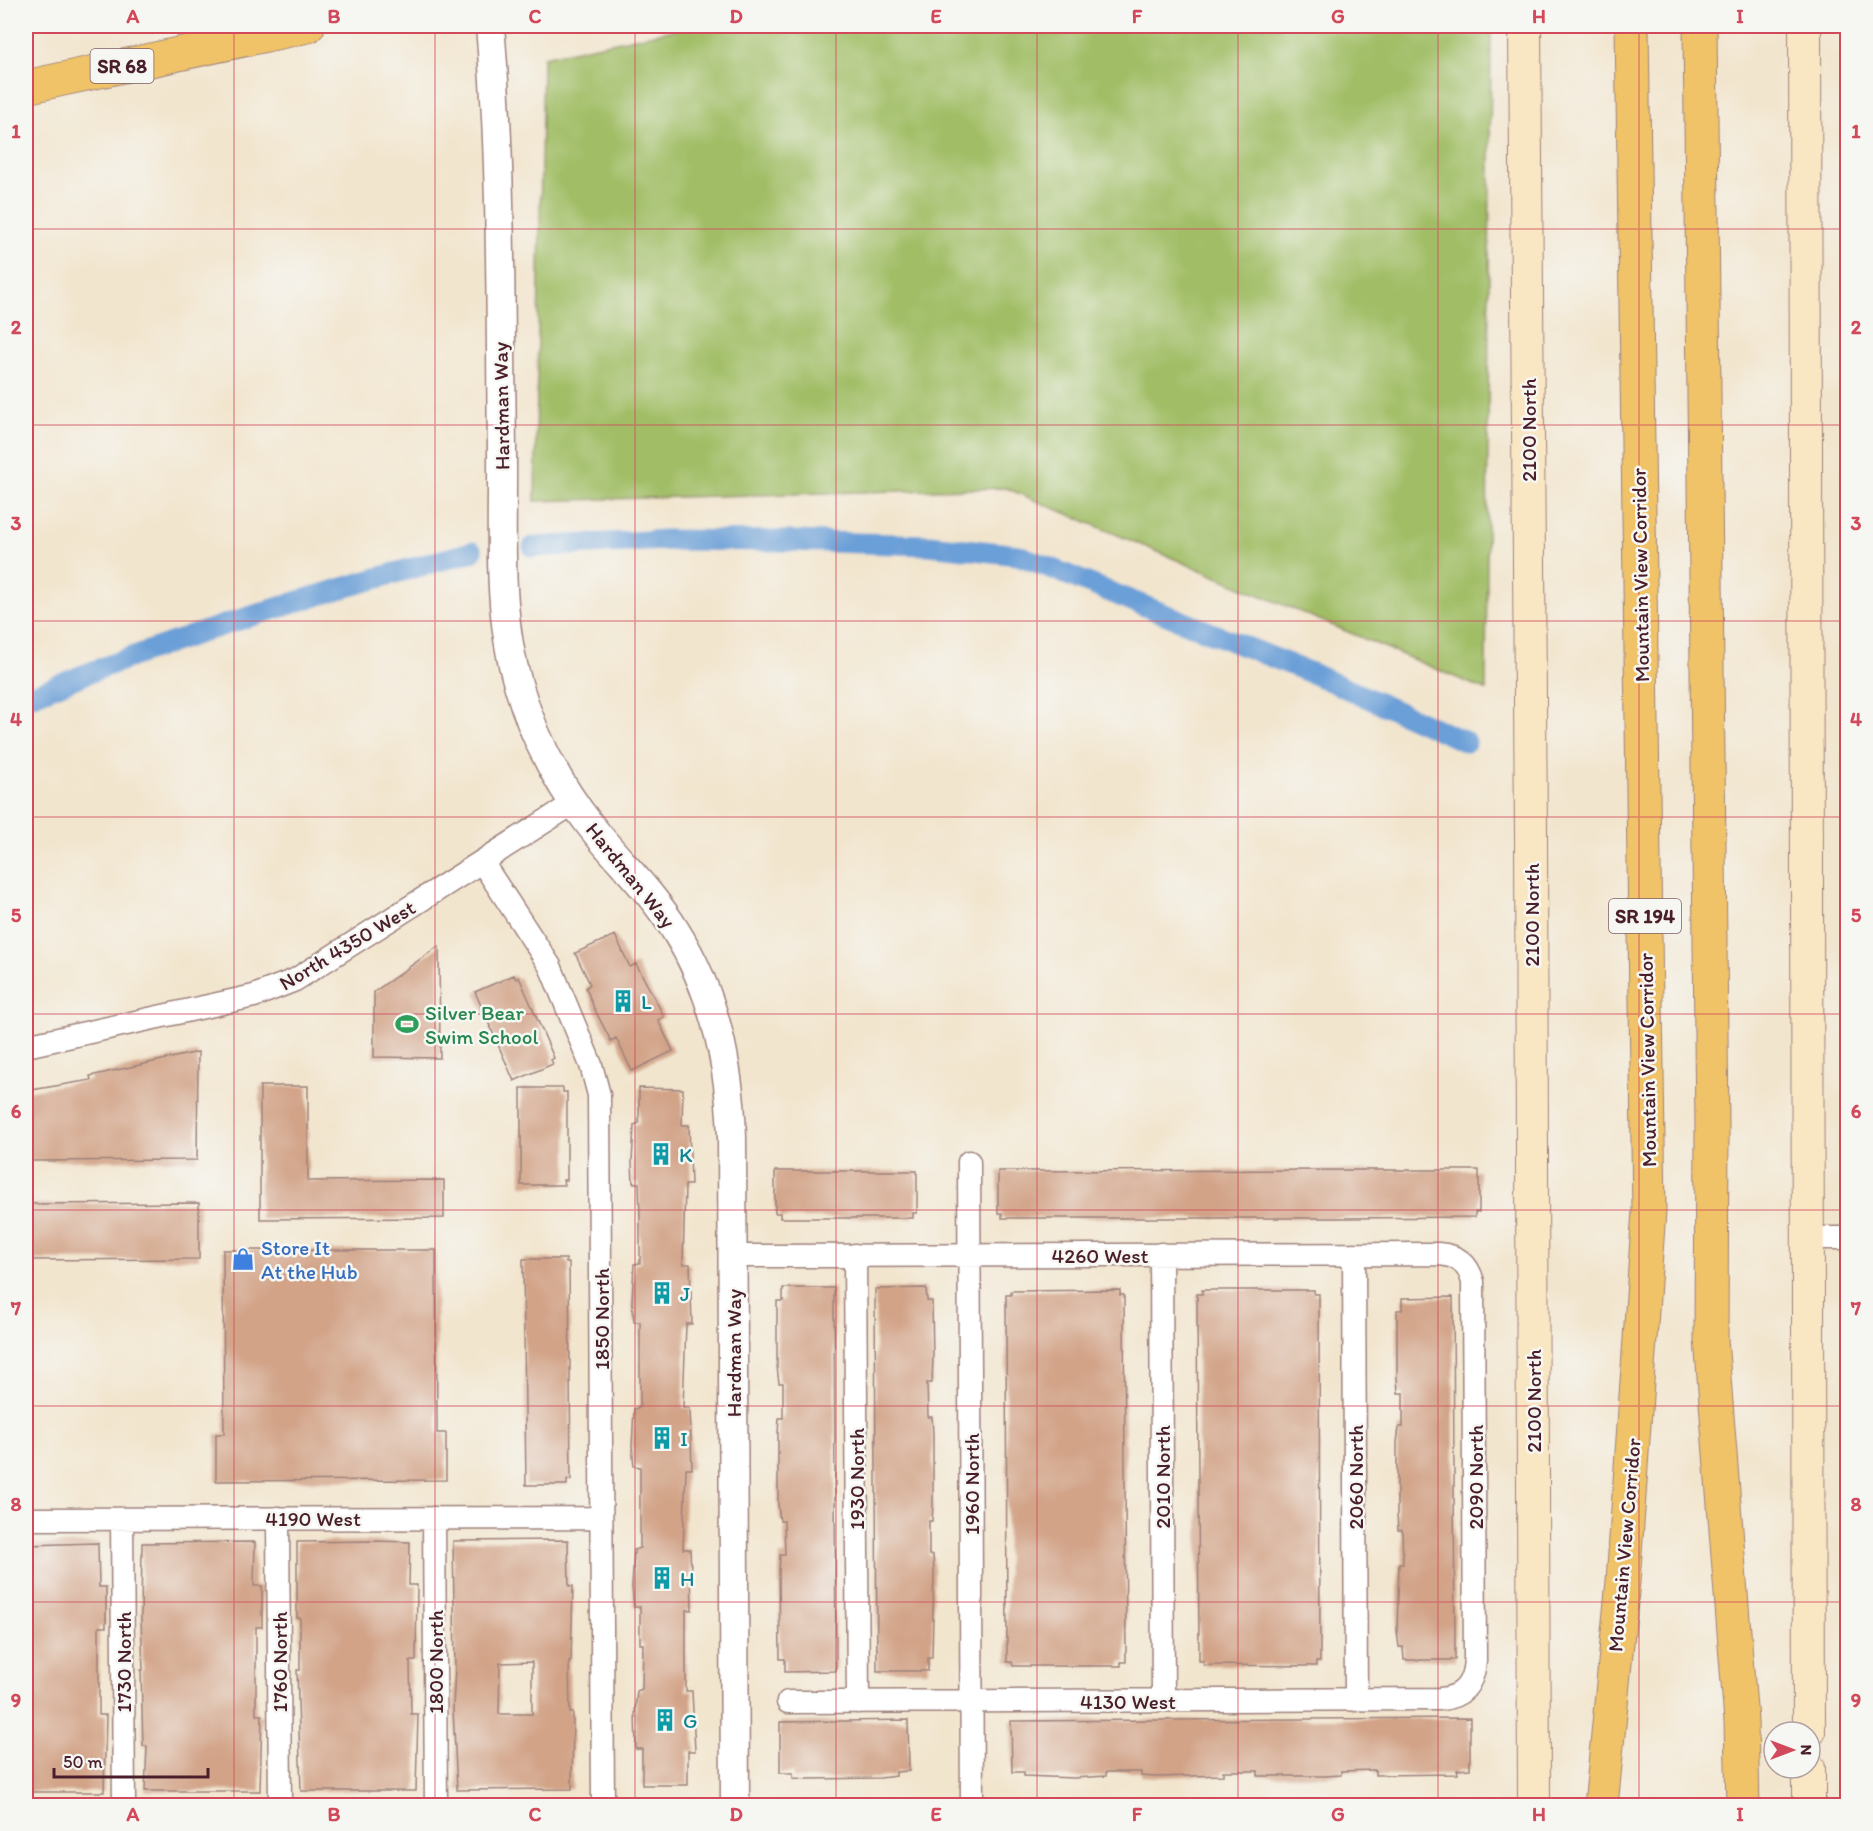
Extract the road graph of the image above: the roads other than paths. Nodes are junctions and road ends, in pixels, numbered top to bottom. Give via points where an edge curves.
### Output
1 (308, 26) edge
2 (490, 26) edge
3 (1525, 26) edge
4 (1632, 26) edge
5 (1700, 26) edge
6 (1805, 26) edge
7 (26, 87) edge
8 (574, 803) junction
9 (482, 862) junction
10 (26, 1046) edge
11 (969, 1162) dead end
12 (1808, 1238) junction
13 (1848, 1238) edge
14 (1161, 1254) junction
15 (1354, 1254) junction
16 (855, 1255) junction
17 (969, 1255) junction
18 (733, 1256) junction
19 (1464, 1263) joint
20 (278, 1518) junction
21 (434, 1518) junction
22 (601, 1518) junction
23 (26, 1519) edge
24 (122, 1519) junction
25 (1466, 1691) joint
26 (1356, 1700) junction
27 (972, 1701) junction
28 (1163, 1701) junction
29 (788, 1702) dead end
30 (858, 1702) junction
31 (1809, 1720) edge
32 (1809, 1780) edge
33 (124, 1806) edge
34 (280, 1806) edge
35 (436, 1806) edge
36 (603, 1806) edge
37 (735, 1806) edge
38 (972, 1806) edge
39 (1534, 1806) edge
40 (1601, 1806) edge
41 (1743, 1806) edge
42 (1809, 1806) edge

1 - 7 main road, SR 68
2 - 8 street, Hardman Way via 498,200 507,634 534,731
3 - 39 main road, 2100 North
4 - 40 main road, Mountain View Corridor / SR 194 via 1649,1211 1623,1581
5 - 41 main road, SR 194 via 1711,1339 1740,1710
6 - 12 main road
8 - 9 street, North 4350 West
8 - 18 street, Hardman Way via 677,933 714,1015 731,1102
9 - 10 street, North 4350 West via 325,963 277,988
9 - 22 street, 1850 North via 550,966 591,1065 599,1095
11 - 17 street, 1960 North
12 - 13 street
12 - 31 main road
14 - 15 street, 4260 West
14 - 17 street, 4260 West
14 - 28 street, 2010 North
15 - 19 street, 4260 West via 1447,1254
15 - 26 street, 2060 North
16 - 17 street, 4260 West
16 - 18 street, 4260 West
16 - 30 street, 1930 North
17 - 27 street, 1960 North
18 - 37 street, Hardman Way
19 - 25 street, 2090 North via 1474,1293 1475,1670
20 - 21 street, 4190 West
20 - 24 street, 4190 West
20 - 34 street, 1760 North
21 - 22 street, 4190 West
21 - 35 street, 1800 North
22 - 36 street, 1850 North
23 - 24 street, 4190 West
24 - 33 street, 1730 North
25 - 26 street, 4130 West via 1440,1700
26 - 28 street, 4130 West
27 - 28 street, 4130 West
27 - 30 street, 4130 West
27 - 38 street, 1960 North
29 - 30 street, 4130 West
32 - 42 main road

